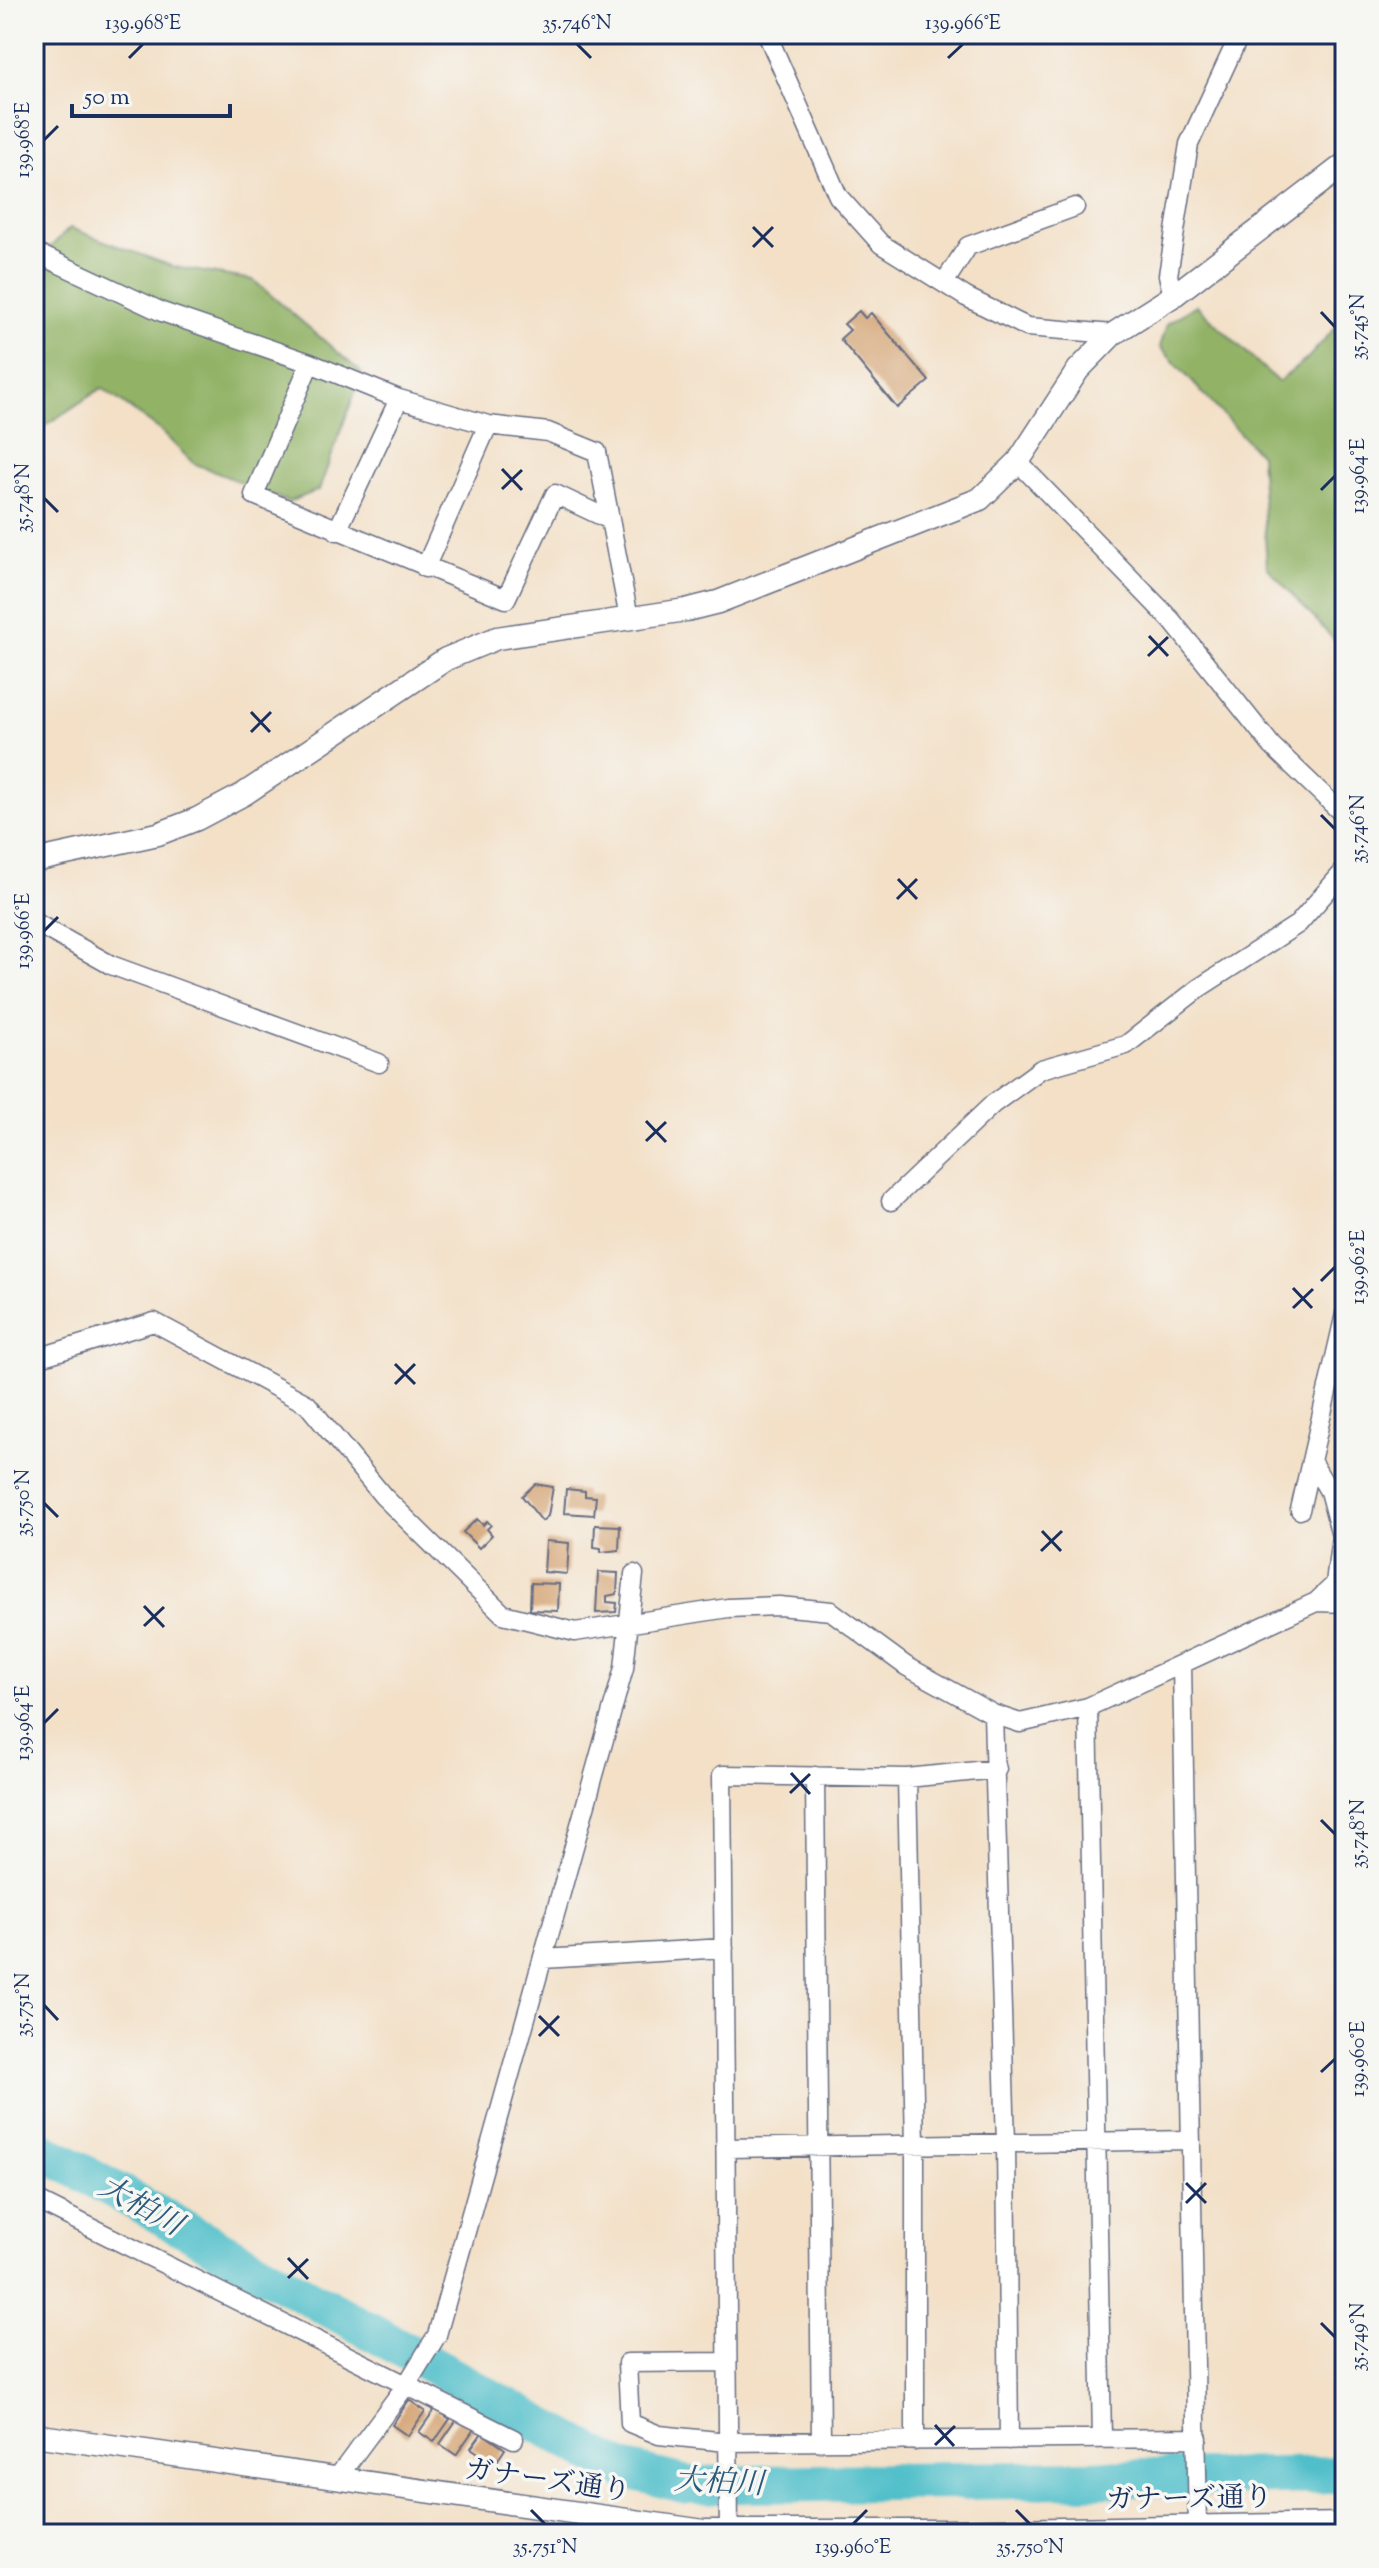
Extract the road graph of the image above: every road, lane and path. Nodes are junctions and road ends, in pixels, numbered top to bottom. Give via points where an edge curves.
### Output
1 (767, 34) edge
2 (1240, 34) edge
3 (1345, 164) edge
4 (1075, 207) dead end
5 (34, 252) edge
6 (944, 283) junction
7 (1173, 296) junction
8 (1113, 334) junction
9 (310, 363) junction
10 (399, 399) junction
11 (488, 425) junction
12 (1018, 462) junction
13 (608, 519) junction
14 (337, 531) junction
15 (425, 568) junction
16 (629, 618) junction
17 (1345, 816) edge
18 (34, 861) edge
19 (1345, 870) edge
20 (34, 922) edge
21 (379, 1063) dead end
22 (891, 1201) dead end
23 (1345, 1314) edge
24 (34, 1359) edge
25 (1311, 1461) junction
26 (1300, 1510) dead end
27 (634, 1574) dead end
28 (1316, 1602) junction
29 (1345, 1603) edge
30 (630, 1625) junction
31 (1182, 1664) junction
32 (1088, 1707) junction
33 (993, 1714) junction
34 (997, 1769) junction
35 (815, 1776) junction
36 (907, 1778) junction
37 (724, 1948) junction
38 (543, 1959) junction
39 (1191, 2140) junction
40 (1095, 2142) junction
41 (1006, 2143) junction
42 (915, 2145) junction
43 (821, 2147) junction
44 (727, 2148) junction
45 (34, 2199) edge
46 (725, 2362) junction
47 (407, 2384) junction
48 (34, 2435) edge
49 (514, 2439) dead end
50 (1102, 2439) junction
51 (1009, 2440) junction
52 (915, 2441) junction
53 (821, 2442) junction
54 (1198, 2444) junction
55 (727, 2449) junction
56 (337, 2478) junction
57 (729, 2523) junction
58 (1345, 2524) edge
59 (1198, 2527) junction
60 (1046, 2532) edge

1 - 6 street via 838,196 881,244
2 - 7 street via 1189,144 1168,275
3 - 7 street
4 - 6 street via 968,246
5 - 9 street via 162,312
6 - 8 street via 1027,327
7 - 8 street
8 - 12 street via 1078,370
9 - 10 street
9 - 14 street via 254,495
10 - 11 street
10 - 14 street
11 - 13 street via 548,432 597,452
11 - 15 street
12 - 16 street via 980,499 960,510 718,602
12 - 17 street via 1172,621 1272,746
13 - 15 street via 555,494 506,599
13 - 16 street
14 - 15 street
16 - 18 street via 470,646 244,794 197,819 158,834
19 - 22 street via 1298,924 1199,988 1126,1045 1041,1069 993,1104
20 - 21 street via 111,965
23 - 25 street
24 - 30 street via 154,1322 307,1404 383,1496 503,1614 575,1632
25 - 26 street
25 - 28 street via 1329,1491 1341,1536 1335,1584
27 - 30 street
28 - 29 street
28 - 31 street
30 - 33 street via 728,1608 831,1611 906,1666
30 - 38 street via 624,1668
31 - 32 street
31 - 39 street
32 - 33 street via 1020,1723
32 - 40 street
33 - 34 street
34 - 36 street
34 - 41 street
35 - 36 street
35 - 37 street via 722,1775
35 - 43 street
36 - 42 street
37 - 38 street
37 - 44 street
38 - 47 street via 437,2335
39 - 40 street
39 - 54 street
40 - 41 street
40 - 50 street
41 - 42 street
41 - 51 street
42 - 43 street
42 - 52 street
43 - 44 street
43 - 53 street
44 - 46 street
45 - 47 street
46 - 55 street
46 - 55 street via 627,2363 630,2423 659,2435
47 - 49 street
47 - 56 street
48 - 56 street, ガナーズ通り
50 - 51 street
50 - 54 street
51 - 52 street
52 - 53 street
53 - 55 street
54 - 59 street
55 - 57 street
56 - 57 street, ガナーズ通り via 582,2515
57 - 60 street, ガナーズ通り
58 - 59 street, ガナーズ通り
59 - 60 street, ガナーズ通り

